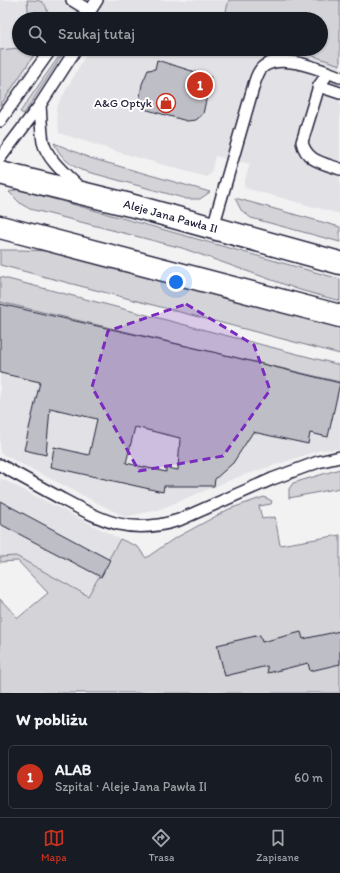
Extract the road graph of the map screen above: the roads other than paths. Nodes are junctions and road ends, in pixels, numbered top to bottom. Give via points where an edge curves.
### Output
1 (72, 0) edge
2 (97, 0) edge
3 (86, 12) edge
4 (91, 12) edge
5 (46, 56) edge
6 (72, 56) edge
7 (328, 73) junction
8 (340, 77) edge
9 (319, 86) junction
10 (340, 93) edge
11 (40, 105) junction
12 (1, 123) edge
13 (0, 158) edge
14 (340, 169) edge
15 (0, 173) edge
16 (87, 194) junction
17 (0, 227) edge
18 (213, 227) junction
19 (340, 263) edge
20 (340, 316) edge
21 (340, 457) edge
22 (0, 465) edge

1 - 3 lane
2 - 4 lane
5 - 12 lane
6 - 11 lane
7 - 8 lane
7 - 9 lane
7 - 18 lane via 290,61 264,66 258,74
9 - 10 lane
9 - 14 lane via 302,142 304,150 310,157
11 - 13 lane
11 - 16 lane via 44,143 48,153
15 - 16 highway, Aleje Jana Pawła II
16 - 18 highway, Aleje Jana Pawła II
17 - 20 highway
18 - 19 highway, Aleje Jana Pawła II
21 - 22 lane via 318,462 272,479 179,520 143,527 118,525 91,515

